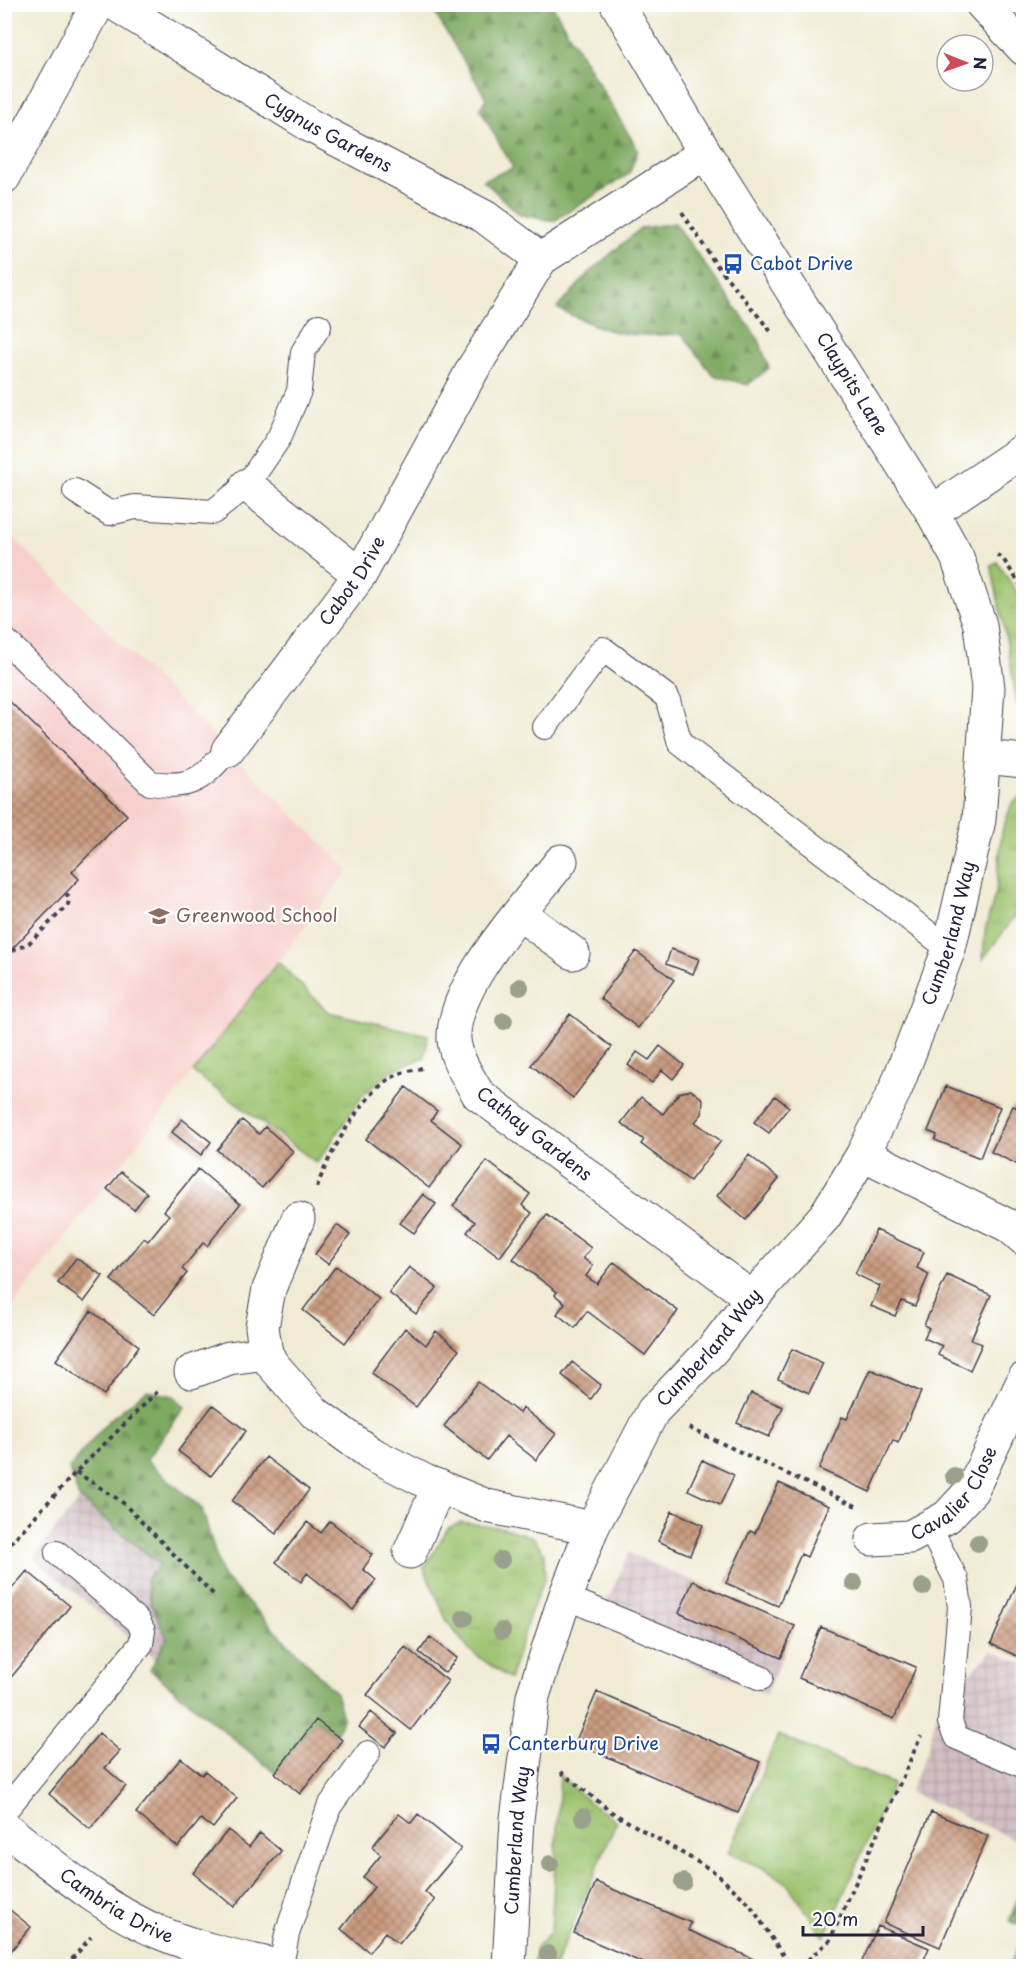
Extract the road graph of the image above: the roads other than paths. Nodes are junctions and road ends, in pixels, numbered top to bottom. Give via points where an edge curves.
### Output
1 (98, 4) edge
2 (115, 4) edge
3 (617, 4) edge
4 (982, 4) edge
5 (1023, 49) edge
6 (705, 153) junction
7 (4, 177) edge
8 (541, 259) junction
9 (318, 326) dead end
10 (1023, 450) edge
11 (247, 485) junction
12 (75, 491) dead end
13 (932, 512) junction
14 (360, 575) junction
15 (4, 639) edge
16 (545, 727) dead end
17 (228, 750) joint
18 (984, 757) junction
19 (1023, 761) edge
20 (561, 861) dead end
21 (520, 914) junction
22 (949, 949) junction
23 (573, 953) dead end
24 (863, 1154) junction
25 (298, 1219) road end
26 (1023, 1239) edge
27 (752, 1298) junction
28 (266, 1353) junction
29 (191, 1372) road end
30 (1023, 1379) edge
31 (439, 1486) junction
32 (868, 1524) road end
33 (929, 1527) junction
34 (592, 1528) junction
35 (410, 1552) dead end
36 (57, 1553) dead end
37 (565, 1597) junction
38 (761, 1678) dead end
39 (368, 1753) dead end
40 (1023, 1766) edge
41 (4, 1812) edge
42 (4, 1827) edge
43 (279, 1966) edge
44 (509, 1966) edge

1 - 7 street
2 - 8 street, Cygnus Gardens via 311,126 485,218
3 - 6 street, Claypits Lane
4 - 5 street
6 - 8 street, Cabot Drive
6 - 13 street, Claypits Lane
8 - 14 street, Cabot Drive via 474,367
9 - 11 lane via 303,352 299,391 279,438
10 - 13 street
11 - 12 lane via 213,512 135,507 109,513
11 - 14 street
13 - 18 street, Claypits Lane via 957,557 980,625 988,688
14 - 17 street, Cabot Drive
15 - 17 lane via 150,783 178,787 204,778
16 - 22 lane via 603,649 668,697 680,743
18 - 19 street
18 - 22 street, Cumberland Way via 979,820
20 - 21 street, Cathay Gardens
21 - 23 street
21 - 27 street, Cathay Gardens via 474,975 459,1006 454,1038 458,1059 478,1094
22 - 24 street, Cumberland Way via 896,1088
24 - 26 street via 1009,1226
24 - 27 street, Cumberland Way via 825,1216
25 - 28 street via 269,1289 262,1327
27 - 34 street, Cumberland Way via 653,1411
28 - 29 street via 229,1358
28 - 31 street via 315,1413 370,1453
30 - 33 street, Cavalier Close via 972,1490 947,1517
31 - 34 street via 487,1506
31 - 35 street
32 - 33 street, Cavalier Close via 910,1537
33 - 40 lane via 956,1579 960,1607 950,1722 956,1737
34 - 37 street, Cumberland Way
36 - 41 lane via 138,1621 143,1631 141,1644
37 - 38 lane
37 - 44 street, Cumberland Way via 533,1696 525,1743
39 - 43 lane via 329,1807
42 - 43 street, Cambria Drive via 124,1914 161,1933 208,1951

